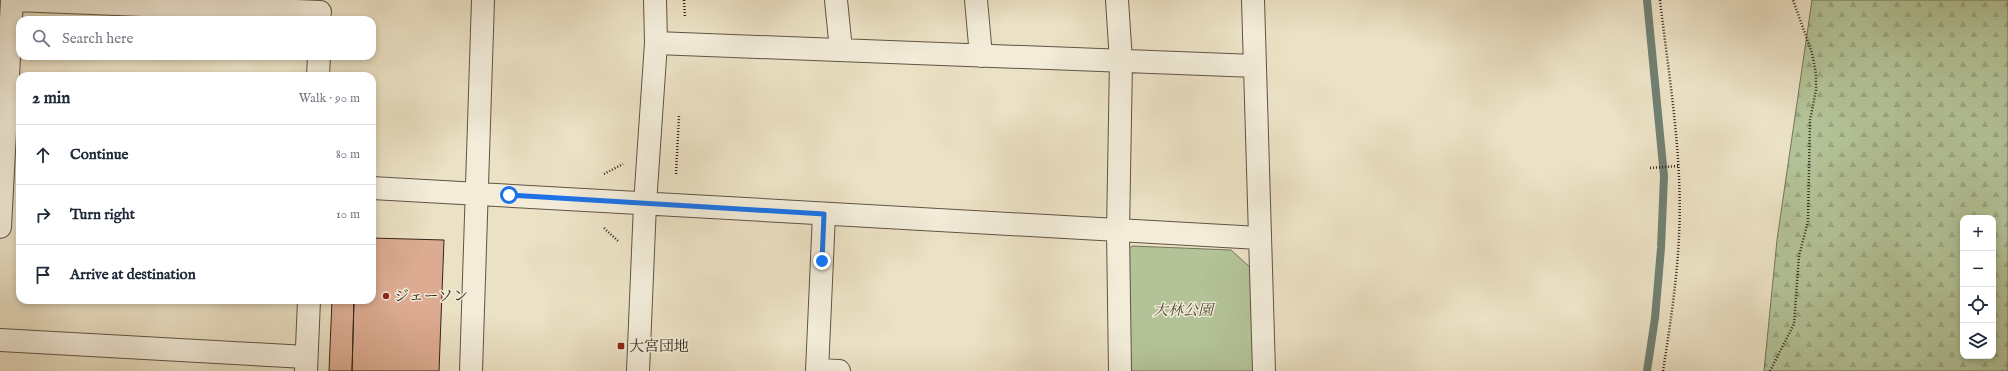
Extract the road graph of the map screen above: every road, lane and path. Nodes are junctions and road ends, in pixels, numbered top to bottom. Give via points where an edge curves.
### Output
1 (12, 0) edge
2 (15, 0) edge
3 (484, 0) edge
4 (655, 0) edge
5 (684, 0) edge
6 (836, 0) edge
7 (976, 0) edge
8 (1117, 0) edge
9 (1254, 0) edge
10 (1660, 0) edge
11 (1793, 0) edge
12 (320, 11) edge
13 (685, 21) dead end
14 (656, 43) junction
15 (841, 50) junction
16 (981, 56) junction
17 (319, 60) edge
18 (1121, 61) junction
19 (1255, 66) junction
20 (318, 72) edge
21 (624, 156) dead end
22 (1679, 166) junction
23 (1650, 168) dead end
24 (8, 169) edge
25 (601, 176) dead end
26 (376, 188) edge
27 (478, 193) junction
28 (645, 204) junction
29 (824, 214) junction
30 (603, 226) dead end
31 (0, 227) edge
32 (1118, 231) junction
33 (1259, 238) junction
34 (623, 246) dead end
35 (310, 304) edge
36 (0, 340) edge
37 (306, 364) edge
38 (471, 366) edge
39 (818, 370) edge
40 (638, 371) edge
41 (839, 371) edge
42 (1120, 371) edge
43 (1264, 371) edge
44 (1663, 371) edge
45 (1770, 371) edge

1 - 24 street
2 - 12 street
3 - 27 street
4 - 14 street
5 - 13 path
6 - 15 street
7 - 16 street
8 - 18 street
9 - 19 street
10 - 22 path
11 - 45 path via 1812,53 1816,74 1816,90 1810,120 1808,221 1799,256 1794,324
14 - 15 street
14 - 28 street
15 - 16 street
16 - 18 street
17 - 20 street
18 - 19 street
18 - 32 street
19 - 33 street
21 - 25 path via 624,164
22 - 23 path
22 - 44 path via 1678,250
24 - 31 street
26 - 27 street
27 - 28 street
27 - 38 street
28 - 29 street
28 - 40 street
29 - 32 street
29 - 39 street
30 - 34 path
32 - 33 street
32 - 42 street
33 - 43 street
35 - 37 street
36 - 37 street
39 - 41 street

